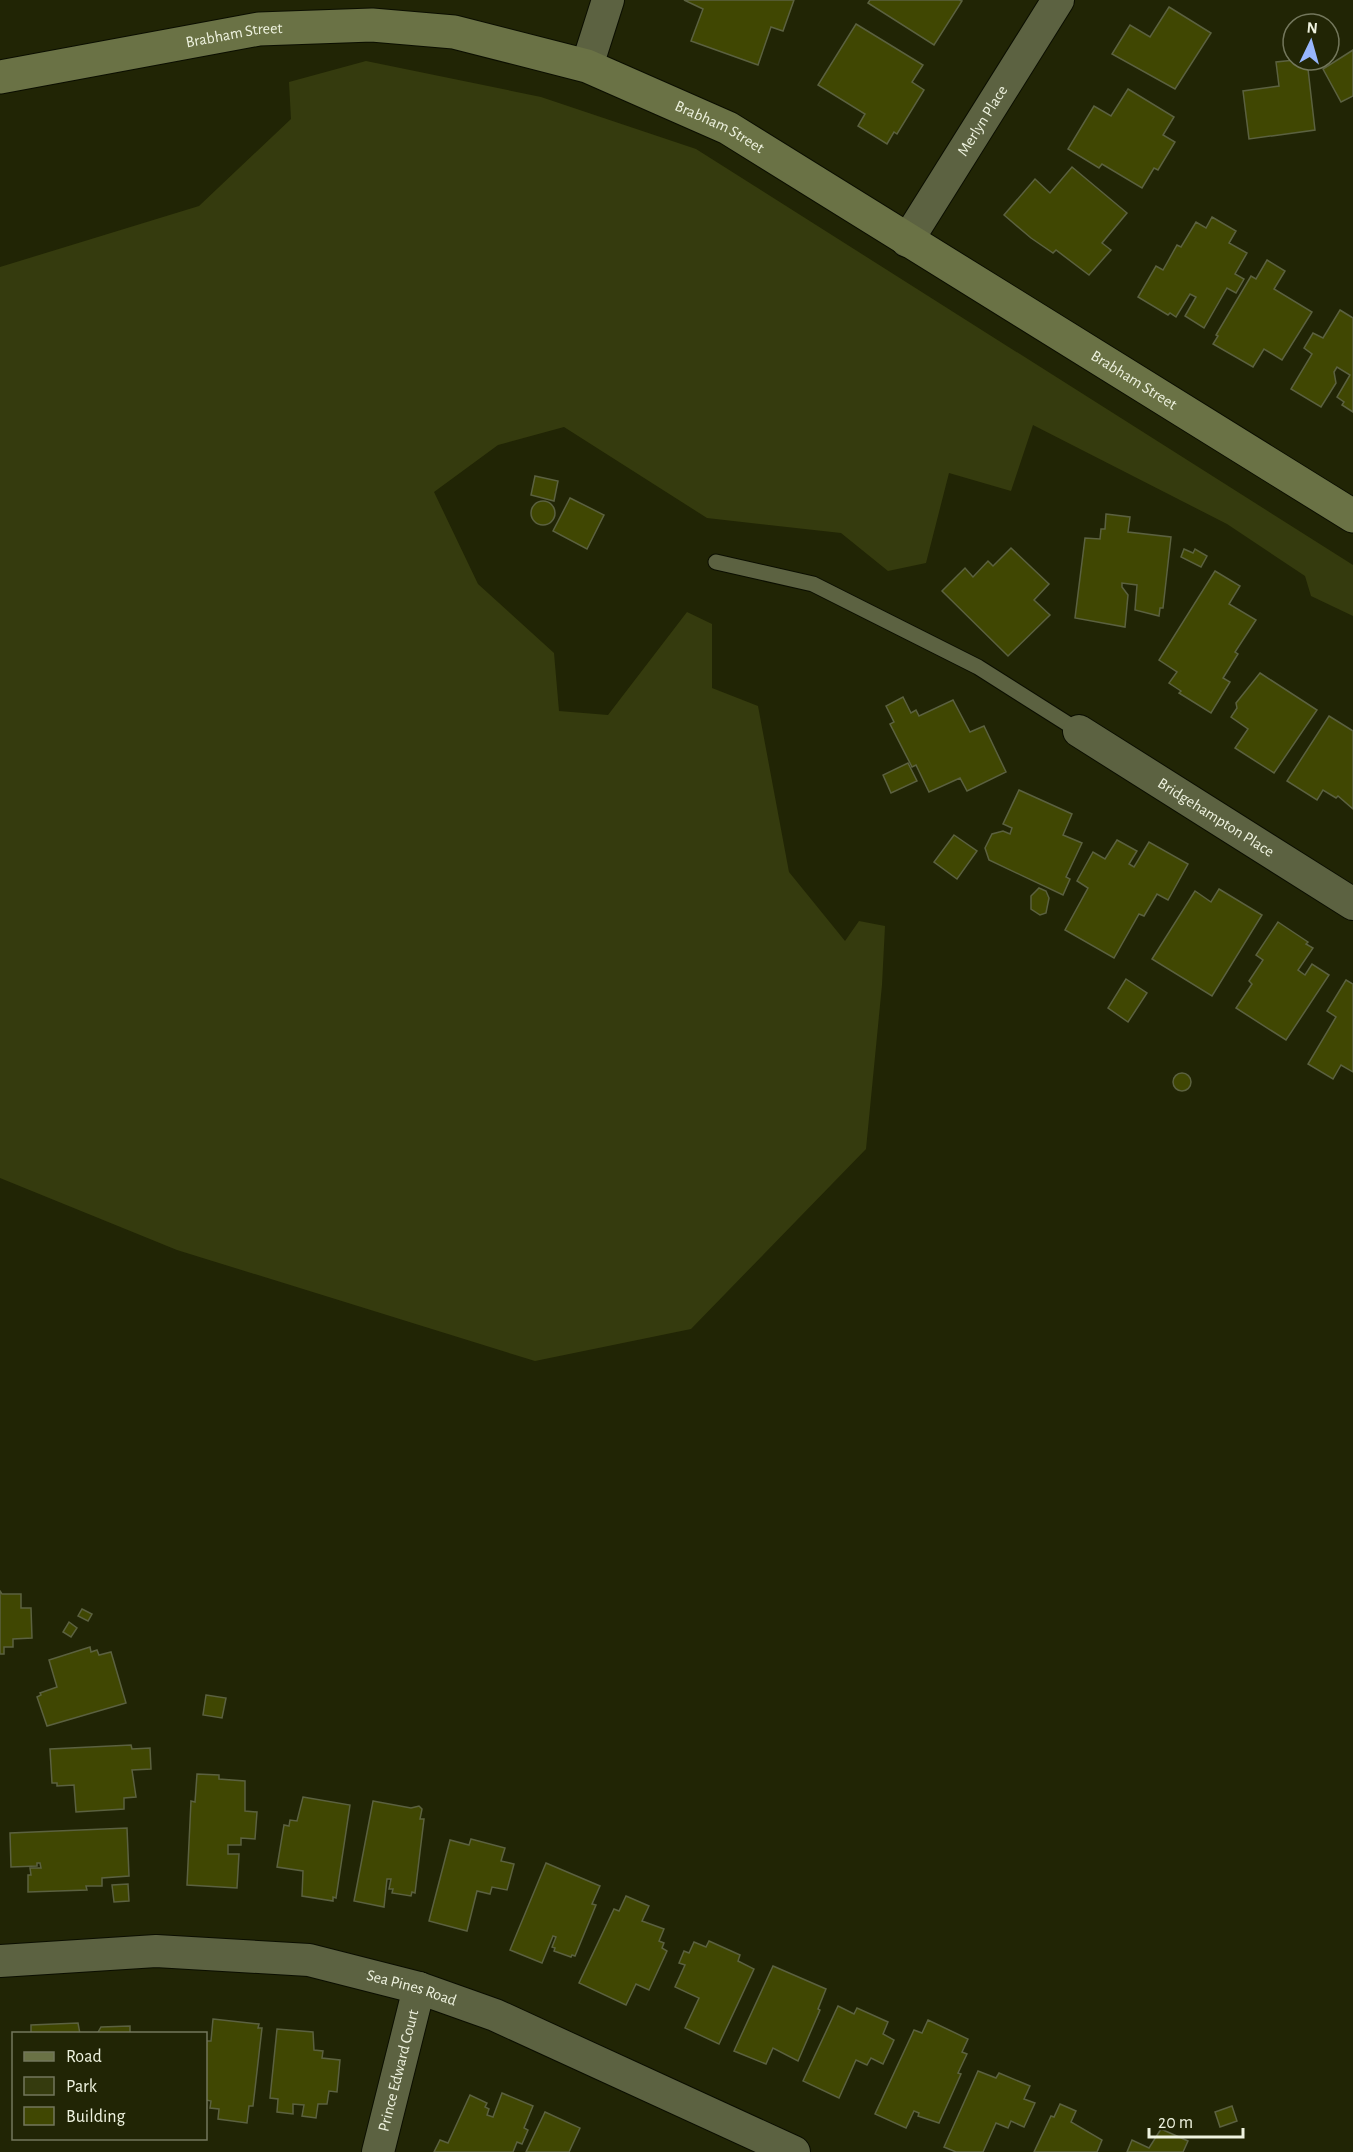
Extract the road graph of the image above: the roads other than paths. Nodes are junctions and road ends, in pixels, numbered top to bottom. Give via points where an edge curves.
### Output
1 (608, 0) edge
2 (1058, 0) edge
3 (587, 66) junction
4 (0, 77) edge
5 (907, 241) junction
6 (1353, 516) edge
7 (717, 562) dead end
8 (1079, 731) joint
9 (1353, 904) edge
10 (0, 1961) edge
11 (419, 1988) junction
12 (378, 2152) edge
13 (794, 2152) edge

1 - 3 street
2 - 5 street, Merlyn Place
3 - 4 street, Brabham Street via 454,32 372,25 259,29
3 - 5 street, Brabham Street via 729,128
5 - 6 street, Brabham Street
7 - 8 lane via 813,584 978,667
8 - 9 street, Bridgehampton Place
10 - 11 street, Sea Pines Road via 156,1951 309,1960
11 - 12 street, Prince Edward Court
11 - 13 street, Sea Pines Road via 495,2015

